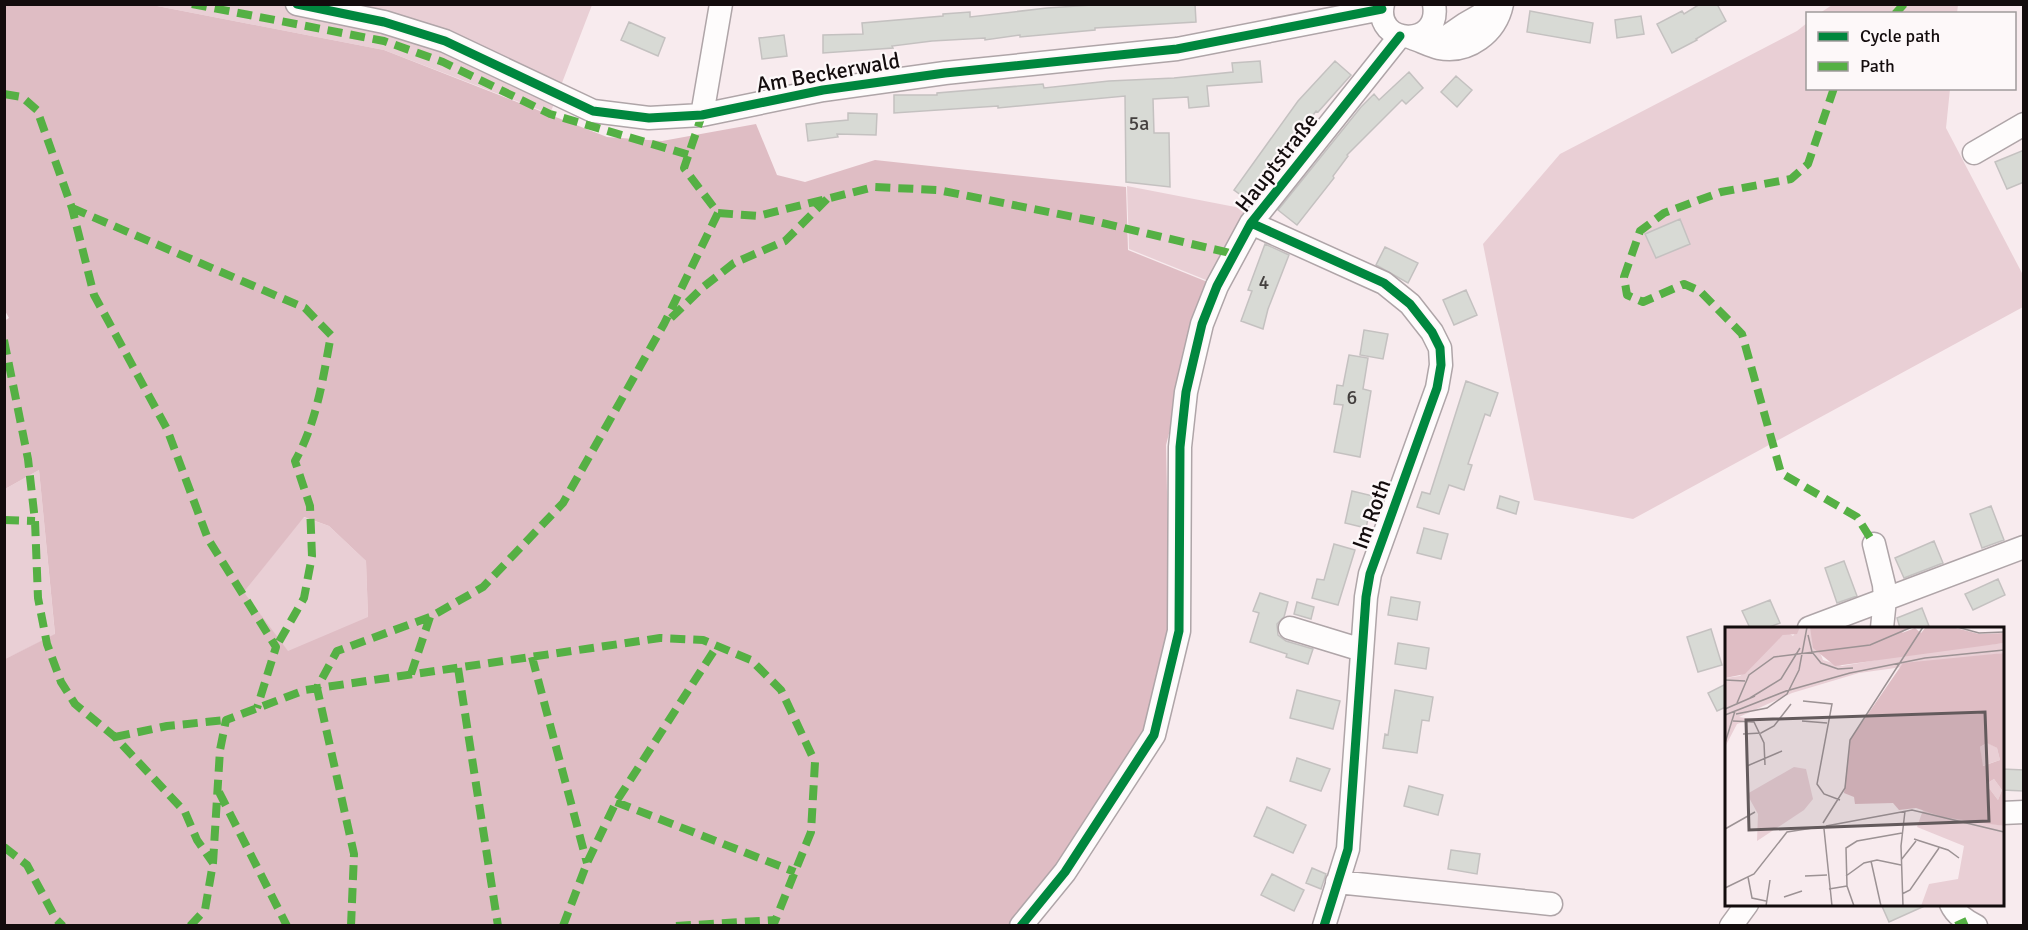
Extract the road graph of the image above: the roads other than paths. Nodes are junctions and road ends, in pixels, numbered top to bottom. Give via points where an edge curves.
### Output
1 (297, 4) edge
2 (721, 4) edge
3 (1434, 4) edge
4 (1501, 4) edge
5 (1382, 7) edge
6 (1406, 37) junction
7 (702, 115) junction
8 (2024, 124) edge
9 (1974, 153) dead end
10 (1251, 223) junction
11 (1874, 544) dead end
12 (2024, 547) edge
13 (1885, 599) junction
14 (1812, 627) edge
15 (1882, 627) edge
16 (1290, 628) dead end
17 (1362, 650) junction
18 (2024, 812) edge
19 (2004, 813) edge
20 (1337, 882) junction
21 (1551, 904) dead end
22 (1746, 906) edge
23 (1953, 906) edge
24 (1022, 926) edge
25 (1324, 926) edge
26 (1731, 926) edge
27 (1976, 926) edge

1 - 7 street, Am Beckerwald via 384,22 445,41 593,111 649,118
2 - 7 street
3 - 6 street, Hauptstraße via 1434,18 1426,31
4 - 6 street via 1500,18 1482,38 1461,49 1433,46
5 - 6 street via 1386,26
5 - 7 street, Am Beckerwald via 1177,49 856,85
6 - 10 street, Hauptstraße
8 - 9 street
10 - 17 street, Im Roth via 1384,283 1410,304 1440,348 1437,388 1370,574
10 - 24 street, Hauptstraße via 1217,286 1202,324 1186,392 1180,447 1179,631 1154,735 1065,872
11 - 13 street
12 - 13 street
13 - 14 street
13 - 15 street
16 - 17 street
17 - 20 street, Im Roth via 1351,822 1348,849
18 - 19 street
20 - 21 street
20 - 25 street, Im Roth
22 - 26 street
23 - 27 street

